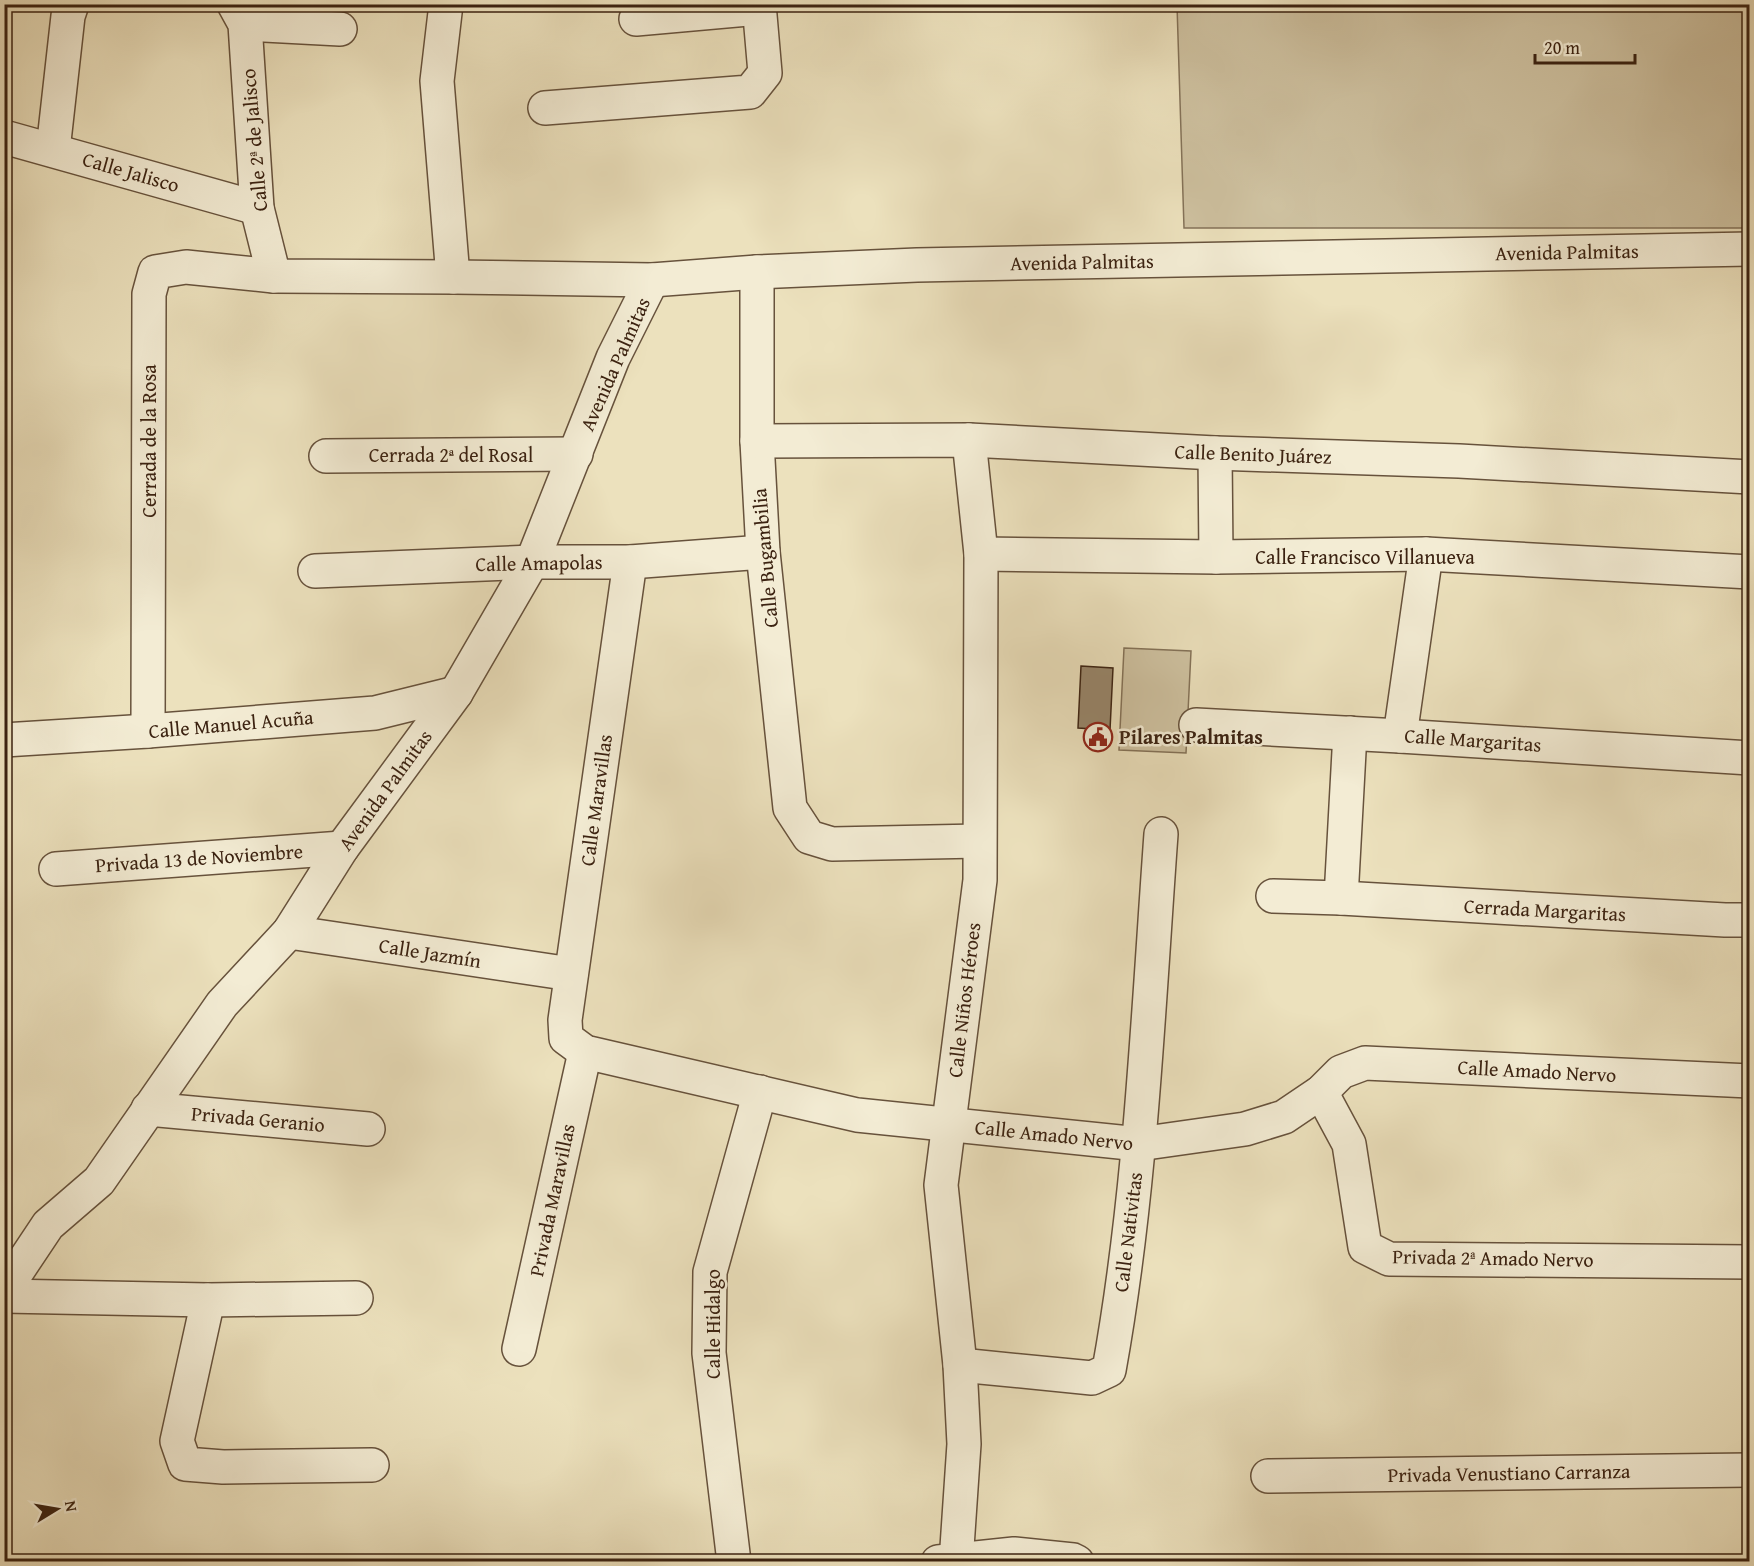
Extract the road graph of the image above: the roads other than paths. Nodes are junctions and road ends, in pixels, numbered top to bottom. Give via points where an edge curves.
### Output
1 (72, 4) edge
2 (446, 4) edge
3 (759, 6) edge
4 (240, 14) edge
5 (636, 19) dead end
6 (340, 29) dead end
7 (545, 108) dead end
8 (4, 137) edge
9 (53, 150) junction
10 (257, 208) junction
11 (1749, 249) edge
12 (757, 272) junction
13 (274, 276) junction
14 (453, 276) junction
15 (652, 280) junction
16 (969, 440) junction
17 (757, 441) junction
18 (1215, 453) junction
19 (576, 454) junction
20 (326, 456) dead end
21 (1749, 477) edge
22 (763, 552) junction
23 (1426, 554) junction
24 (981, 555) junction
25 (1216, 557) junction
26 (532, 562) junction
27 (630, 562) junction
28 (315, 571) dead end
29 (1749, 572) edge
30 (456, 693) junction
31 (1196, 725) dead end
32 (148, 731) junction
33 (1350, 734) junction
34 (1400, 736) junction
35 (4, 740) edge
36 (1749, 758) edge
37 (1161, 834) dead end
38 (979, 841) junction
39 (342, 848) junction
40 (56, 869) dead end
41 (1273, 897) dead end
42 (1341, 898) junction
43 (1749, 920) edge
44 (289, 932) junction
45 (571, 974) junction
46 (575, 1045) junction
47 (1749, 1081) edge
48 (760, 1092) junction
49 (1321, 1092) junction
50 (148, 1109) junction
51 (948, 1124) junction
52 (368, 1129) dead end
53 (1139, 1144) junction
54 (1749, 1262) edge
55 (4, 1291) edge
56 (4, 1296) edge
57 (356, 1298) dead end
58 (208, 1300) junction
59 (519, 1349) dead end
60 (960, 1365) junction
61 (372, 1465) dead end
62 (1749, 1470) edge
63 (1268, 1476) dead end
64 (950, 1561) edge
65 (734, 1562) edge
66 (1077, 1562) edge

1 - 9 street
2 - 14 street via 437,81
3 - 5 street
3 - 7 street via 765,73 750,92
4 - 6 street
4 - 10 street, Calle 2ª de Jalisco
8 - 9 street, Calle Jalisco
9 - 10 street, Calle Jalisco
10 - 13 street, Calle 2ª de Jalisco
11 - 12 street, Avenida Palmitas via 941,264
12 - 15 street, Avenida Palmitas
12 - 17 street, Calle Bugambilia
13 - 14 street
13 - 32 street, Cerrada de la Rosa via 186,267 154,272 149,294
14 - 15 street
15 - 19 street, Avenida Palmitas via 613,358
16 - 17 street, Calle Benito Juárez
16 - 18 street, Calle Benito Juárez
16 - 24 street, Calle Niños Héroes
17 - 22 street, Calle Bugambilia
18 - 21 street, Calle Benito Juárez
18 - 25 street
19 - 20 street, Cerrada 2ª del Rosal
19 - 26 street, Avenida Palmitas
22 - 27 street, Calle Amapolas
22 - 38 street, Calle Bugambilia via 790,808 809,837 832,844
23 - 25 street, Calle Francisco Villanueva
23 - 29 street, Calle Francisco Villanueva
23 - 34 street
24 - 25 street, Calle Francisco Villanueva
24 - 38 street, Calle Niños Héroes
26 - 27 street, Calle Amapolas
26 - 28 street, Calle Amapolas
26 - 30 street, Avenida Palmitas
27 - 45 street, Calle Maravillas
30 - 32 street, Calle Manuel Acuña via 375,712
30 - 39 street, Avenida Palmitas
31 - 33 street, Calle Margaritas
32 - 35 street, Calle Manuel Acuña
33 - 34 street, Calle Margaritas
33 - 42 street
34 - 36 street, Calle Margaritas
37 - 53 street, Calle Nativitas
38 - 51 street, Calle Niños Héroes via 980,880
39 - 40 street, Privada 13 de Noviembre
39 - 44 street, Avenida Palmitas
41 - 42 street, Cerrada Margaritas
42 - 43 street, Cerrada Margaritas
44 - 45 street, Calle Jazmín
44 - 50 street, Avenida Palmitas via 222,1004
45 - 46 street, Calle Maravillas via 565,1020
46 - 48 street, Calle Amado Nervo
46 - 59 street, Privada Maravillas
47 - 49 street, Calle Amado Nervo via 1365,1063 1341,1072
48 - 51 street, Calle Amado Nervo via 857,1115
48 - 65 street, Calle Hidalgo via 710,1272 709,1353
49 - 53 street, Calle Amado Nervo via 1284,1117 1245,1129
49 - 54 street, Privada 2ª Amado Nervo via 1349,1144 1365,1247 1389,1259
50 - 52 street, Privada Geranio
50 - 55 street, Avenida Palmitas via 99,1181 48,1225
51 - 53 street, Calle Amado Nervo
51 - 60 street, Calle Niños Héroes via 940,1185
53 - 60 street, Calle Nativitas via 1109,1370 1092,1378
56 - 58 street
57 - 58 street
58 - 61 street via 177,1441 184,1464
60 - 64 street, Calle Niños Héroes via 963,1444
62 - 63 street, Privada Venustiano Carranza
64 - 66 street via 1014,1554

